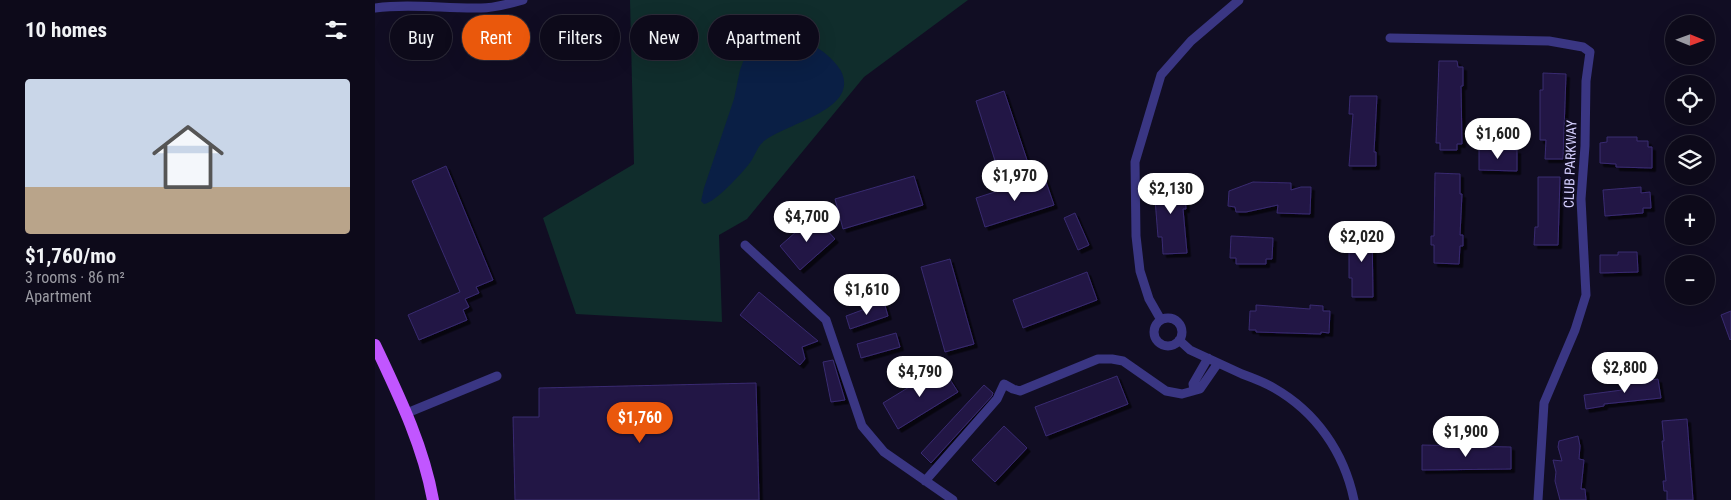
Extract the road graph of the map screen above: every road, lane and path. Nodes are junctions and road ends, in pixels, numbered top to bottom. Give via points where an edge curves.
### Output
1 (523, 0) edge
2 (1239, 0) edge
3 (375, 8) edge
4 (1390, 38) dead end
5 (745, 245) dead end
6 (1161, 320) junction
7 (1179, 340) junction
8 (377, 352) edge
9 (1208, 358) junction
10 (1218, 363) junction
11 (497, 376) dead end
12 (1193, 390) junction
13 (407, 413) junction
14 (925, 481) junction
15 (433, 500) edge
16 (953, 500) edge
17 (1354, 500) edge
18 (1538, 500) edge

1 - 3 street via 482,8
2 - 6 street via 1191,42 1161,75 1135,162 1140,271 1149,299
4 - 18 street, CLUB PARKWAY via 1549,41 1583,47 1590,52 1581,199 1586,295 1544,403
5 - 14 street via 827,320 862,426 884,452
6 - 7 street via 1170,318 1179,323 1183,334
6 - 7 street via 1154,331 1157,342 1167,347 1178,344
7 - 9 street via 1190,350
8 - 13 main road
9 - 10 street
9 - 12 street via 1193,384
10 - 12 street via 1206,382
10 - 17 street via 1273,386 1317,422 1344,466
11 - 13 street
12 - 14 street via 1182,394 1166,391 1129,365 1112,358 1098,359 1020,391 1004,384 997,399
13 - 15 main road via 429,475
14 - 16 street

